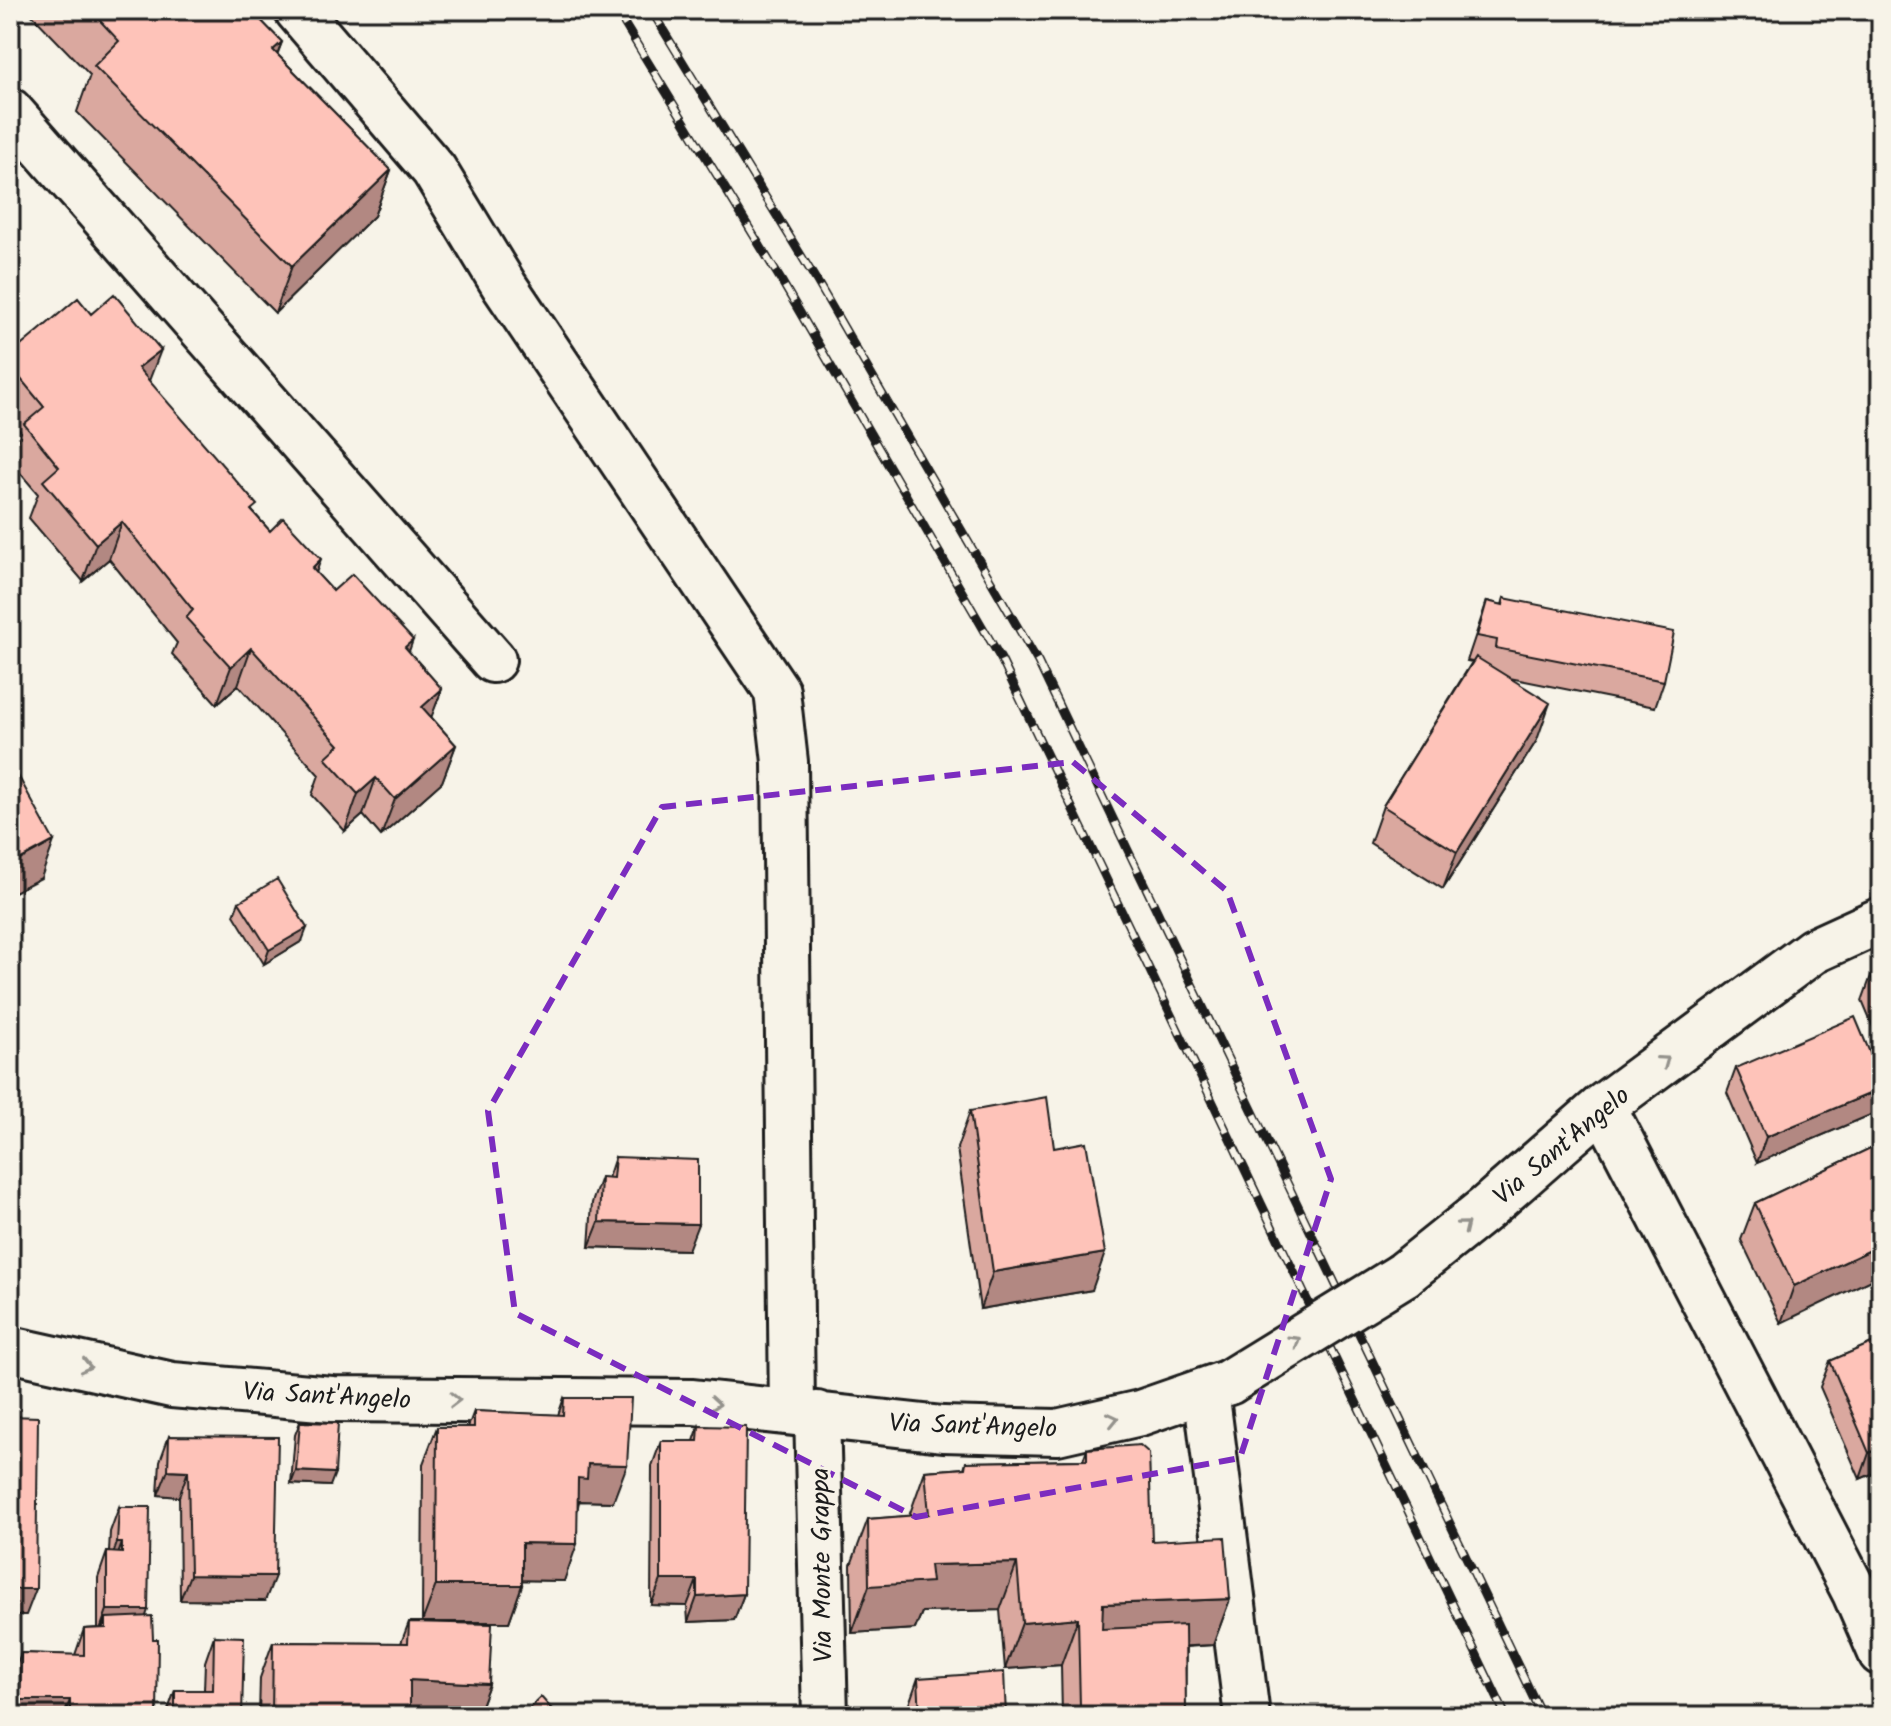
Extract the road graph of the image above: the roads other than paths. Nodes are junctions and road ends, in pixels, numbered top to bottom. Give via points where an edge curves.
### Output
1 (297, 10) edge
2 (10, 111) edge
3 (493, 660) dead end
4 (1881, 920) edge
5 (1603, 1106) junction
6 (10, 1349) edge
7 (1218, 1386) junction
8 (805, 1412) junction
9 (1881, 1653) edge
10 (825, 1716) edge
11 (1247, 1716) edge

1 - 8 street, Via Monte Grappa via 434,170 505,287 777,691 785,762
2 - 3 street
5 -> 4 street, Via Sant'Angelo via 1813,951
7 -> 5 street, Via Sant'Angelo, bridge via 1403,1275
5 - 9 street via 1855,1593
6 -> 8 street, Via Sant'Angelo via 172,1385 332,1399 693,1402
8 -> 7 street, Via Sant'Angelo via 943,1429 1057,1432 1140,1413
7 - 11 street
8 - 10 street, Via Monte Grappa

